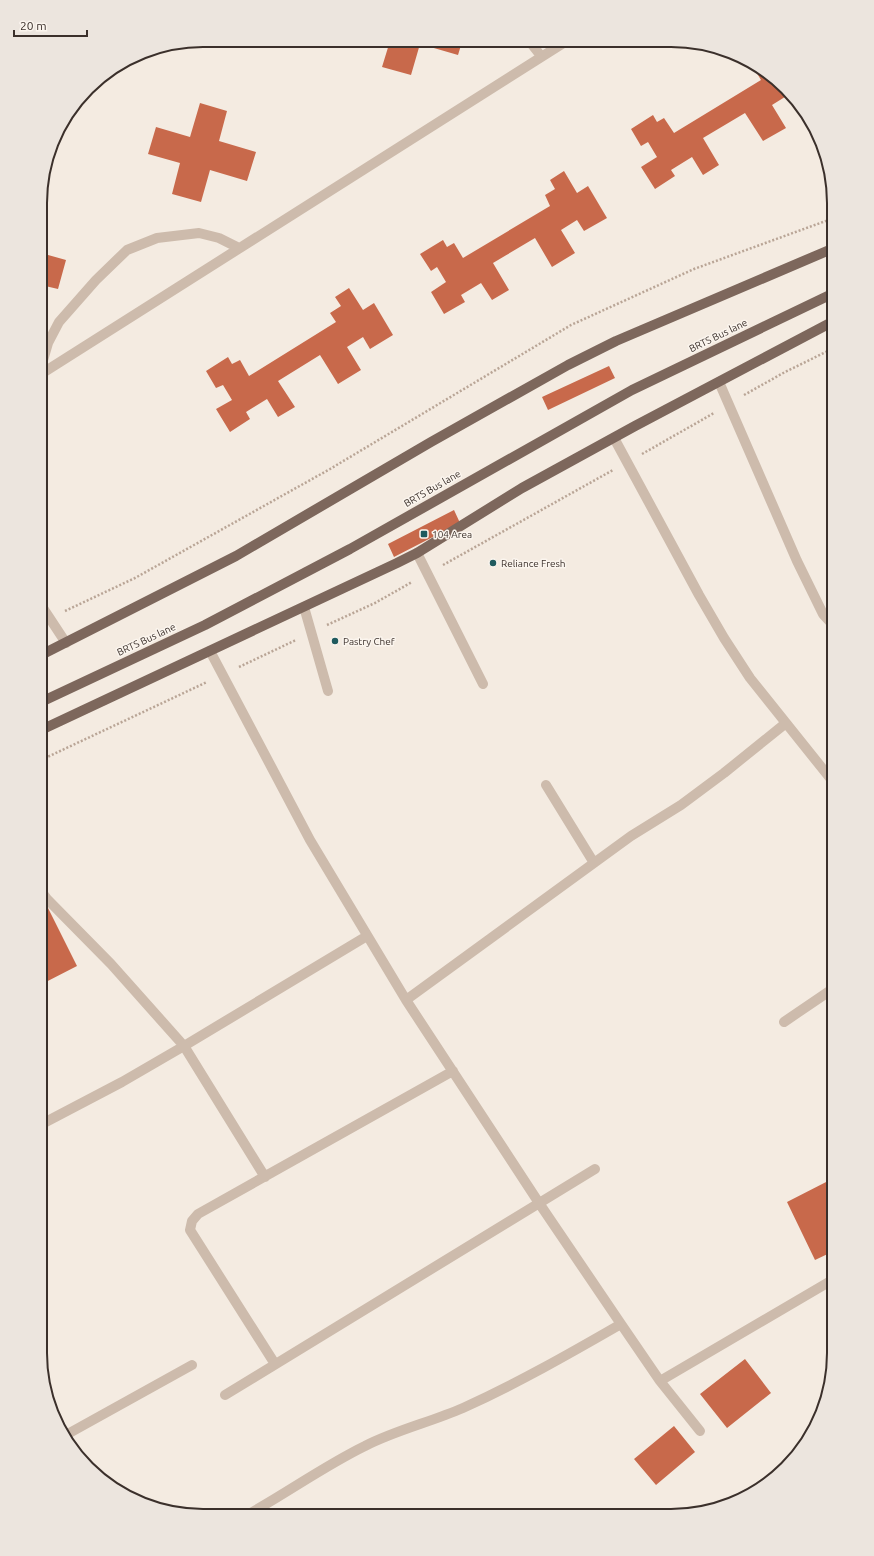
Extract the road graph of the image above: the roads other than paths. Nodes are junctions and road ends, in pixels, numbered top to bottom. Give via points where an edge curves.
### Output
1 (534, 47) edge
2 (556, 47) edge
3 (541, 56) junction
4 (239, 248) junction
5 (827, 251) edge
6 (827, 296) edge
7 (827, 325) edge
8 (47, 346) edge
9 (47, 370) edge
10 (718, 382) junction
11 (614, 438) junction
12 (417, 552) junction
13 (304, 607) junction
14 (47, 614) edge
15 (827, 618) edge
16 (66, 643) junction
17 (210, 651) junction
18 (47, 652) edge
19 (483, 684) dead end
20 (328, 691) dead end
21 (47, 699) edge
22 (786, 723) junction
23 (47, 727) edge
24 (827, 774) edge
25 (546, 785) dead end
26 (594, 863) junction
27 (47, 899) edge
28 (368, 936) junction
29 (827, 993) edge
30 (406, 1000) junction
31 (784, 1022) dead end
32 (184, 1046) junction
33 (453, 1071) junction
34 (47, 1121) edge
35 (595, 1169) dead end
36 (265, 1177) junction
37 (539, 1203) junction
38 (827, 1283) edge
39 (621, 1324) junction
40 (275, 1364) junction
41 (192, 1365) dead end
42 (660, 1381) junction
43 (225, 1395) dead end
44 (700, 1431) dead end
45 (69, 1433) edge
46 (257, 1509) edge

1 - 3 street
2 - 3 street
3 - 4 street
4 - 8 street via 219,238 199,233 157,238 127,250 58,322
4 - 9 street
5 - 16 main road via 622,338 568,365 236,556
6 - 21 main road, BRTS Bus lane via 632,390 350,549 204,625
7 - 10 main road
10 - 11 main road
10 - 15 street via 797,561
11 - 12 main road via 522,488
11 - 22 street via 698,595 750,678
12 - 13 main road
12 - 19 street
13 - 17 main road
13 - 20 street
14 - 16 street
16 - 18 main road
17 - 23 main road
17 - 28 street via 310,840
22 - 24 street
22 - 26 street via 682,805 631,836
25 - 26 street
26 - 30 street
27 - 32 street via 111,964
28 - 30 street
28 - 32 street
29 - 31 street
30 - 33 street
32 - 34 street
32 - 36 street
33 - 36 street
33 - 37 street
35 - 37 street
36 - 40 street via 198,1214 192,1221 190,1230
37 - 39 street
37 - 40 street
38 - 42 street
39 - 42 street
39 - 46 street via 508,1387 461,1409 402,1430 353,1452
40 - 43 street
41 - 45 street
42 - 44 street

